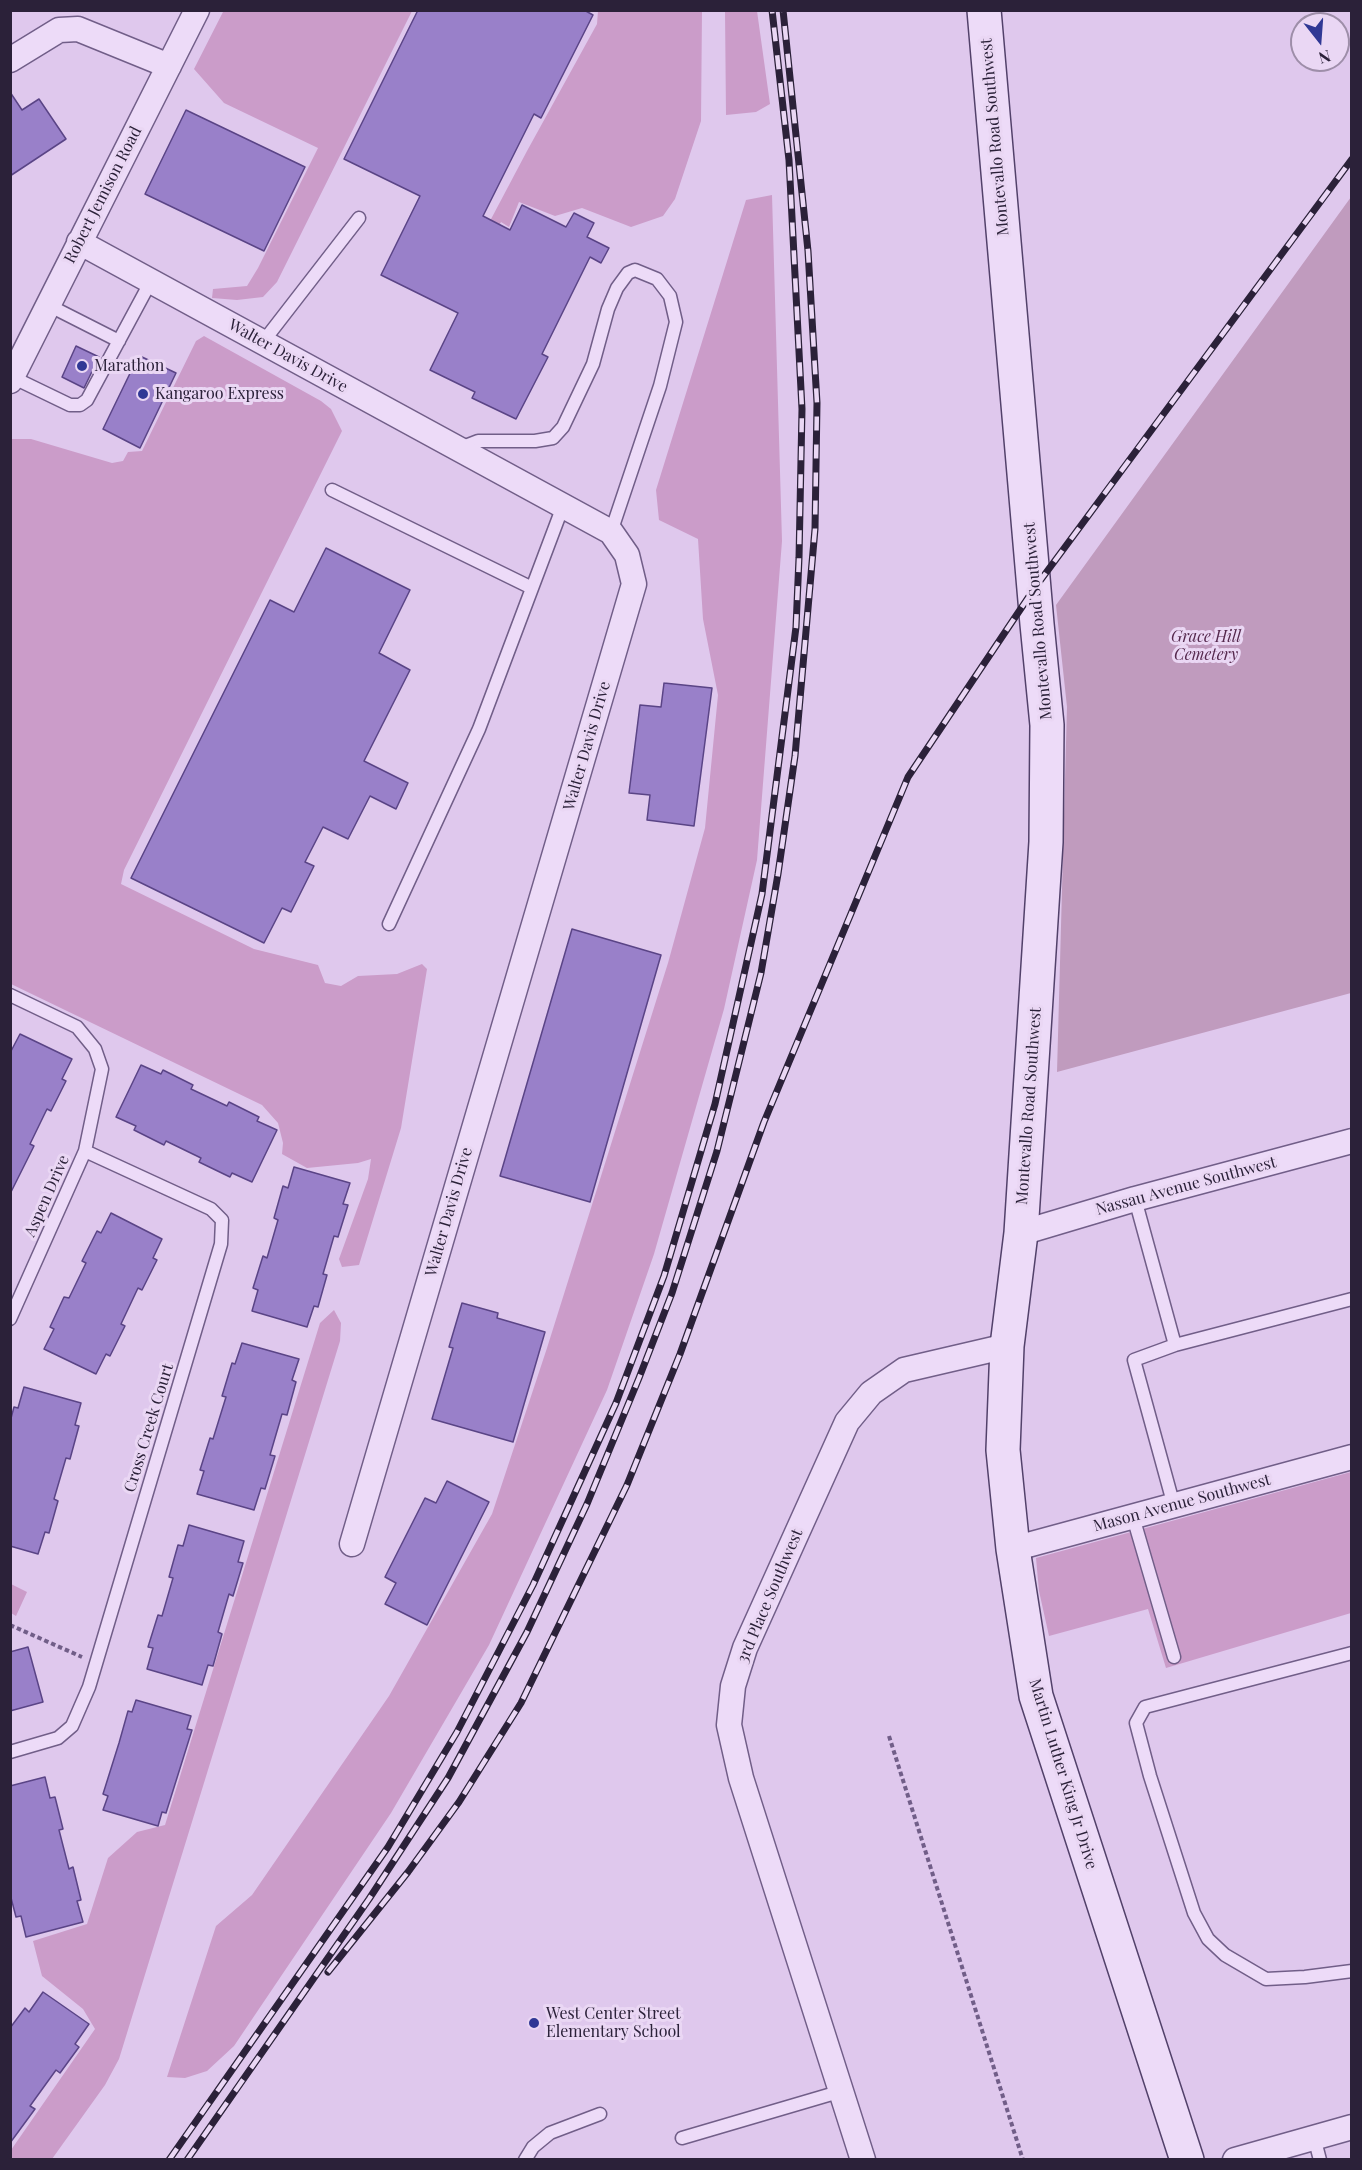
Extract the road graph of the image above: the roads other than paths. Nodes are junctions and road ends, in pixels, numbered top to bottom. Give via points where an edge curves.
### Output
1 (197, 10) edge
2 (984, 10) edge
3 (10, 60) edge
4 (169, 66) junction
5 (358, 218) dead end
6 (79, 242) junction
7 (151, 281) junction
8 (48, 305) junction
9 (119, 341) junction
10 (263, 342) junction
11 (11, 379) edge
12 (458, 449) junction
13 (332, 490) dead end
14 (563, 506) junction
15 (611, 532) junction
16 (532, 588) junction
17 (389, 924) dead end
18 (10, 995) edge
19 (1352, 1141) edge
20 (85, 1151) junction
21 (1135, 1199) junction
22 (1021, 1233) junction
23 (1352, 1299) edge
24 (10, 1319) edge
25 (1175, 1345) junction
26 (1007, 1346) junction
27 (1352, 1457) edge
28 (1174, 1506) junction
29 (1133, 1517) junction
30 (351, 1544) dead end
31 (1013, 1549) junction
32 (1352, 1653) edge
33 (1174, 1657) dead end
34 (10, 1752) edge
35 (1352, 1971) edge
36 (842, 2091) junction
37 (600, 2114) dead end
38 (1352, 2127) edge
39 (682, 2138) dead end
40 (1317, 2148) edge
41 (525, 2160) edge
42 (863, 2160) edge
43 (1187, 2160) edge
44 (1235, 2160) edge

1 - 4 street, Robert Jemison Road
2 - 22 main road, Montevallo Road Southwest via 1047,725 1046,842
3 - 4 street via 59,30 78,29
4 - 6 street, Robert Jemison Road
5 - 10 lane
6 - 7 street, Walter Davis Drive
6 - 8 street, Robert Jemison Road
7 - 9 lane
7 - 10 street, Walter Davis Drive
8 - 9 lane
8 - 11 street, Robert Jemison Road
9 - 11 lane via 87,400 80,405 70,405
10 - 12 street, Walter Davis Drive
12 - 14 street, Walter Davis Drive
12 - 15 lane via 478,441 553,438 563,428 593,364 617,288 635,270 657,279 670,296 676,322 660,386
13 - 16 lane
14 - 15 street, Walter Davis Drive
14 - 16 lane
15 - 30 street, Walter Davis Drive via 627,555 634,584
16 - 17 lane via 479,729
18 - 20 lane, Aspen Drive via 78,1027 95,1049 102,1069
19 - 21 street, Nassau Avenue Southwest
20 - 24 lane, Aspen Drive
20 - 34 lane, Cross Creek Court via 211,1209 222,1221 221,1244 89,1687 72,1726 58,1738
21 - 22 street, Nassau Avenue Southwest
21 - 25 lane
22 - 26 main road, Martin Luther King Jr Drive
23 - 25 lane
25 - 28 lane via 1134,1360
26 - 31 main road, Martin Luther King Jr Drive via 1003,1450
26 - 36 street, 3rd Place Southwest via 904,1370 871,1393 847,1422 745,1647 733,1686 729,1725 741,1778
27 - 28 street, Mason Avenue Southwest
28 - 29 street, Mason Avenue Southwest
29 - 31 street, Mason Avenue Southwest
29 - 33 lane
31 - 43 main road, Martin Luther King Jr Drive via 1036,1696
32 - 35 lane via 1145,1707 1136,1723 1194,1913 1208,1939 1225,1955 1266,1979
36 - 39 lane
36 - 42 street, 3rd Place Southwest
37 - 41 lane via 550,2133
38 - 40 street
40 - 44 street

